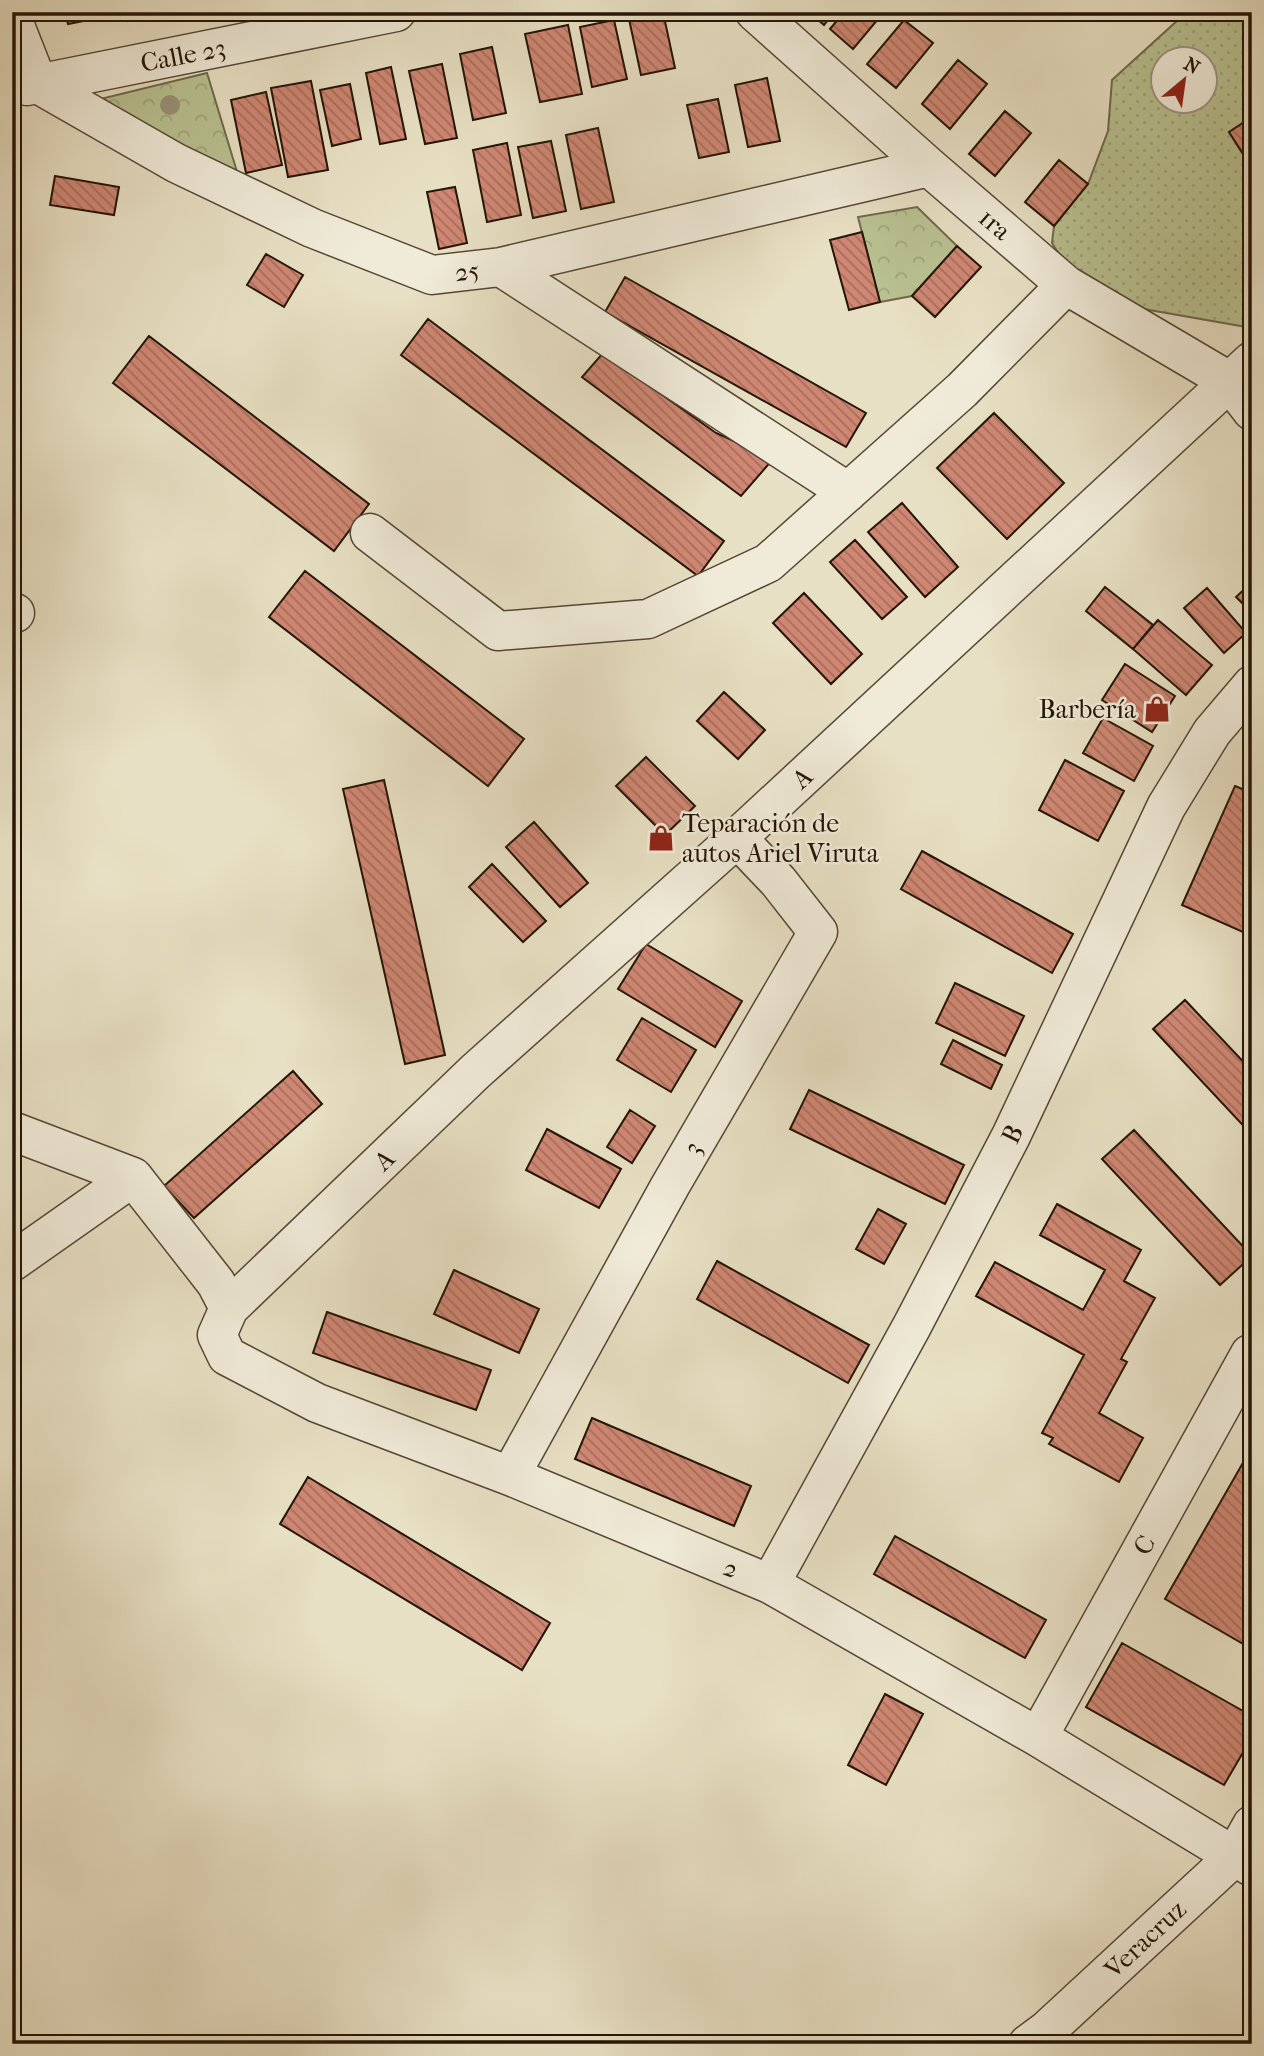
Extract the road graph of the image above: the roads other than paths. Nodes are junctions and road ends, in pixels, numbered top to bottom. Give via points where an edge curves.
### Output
1 (396, 12) edge
2 (755, 12) edge
3 (12, 18) edge
4 (25, 87) edge
5 (929, 167) junction
6 (501, 267) junction
7 (1066, 285) junction
8 (1240, 371) edge
9 (1252, 411) edge
10 (848, 492) junction
11 (370, 533) dead end
12 (1252, 685) edge
13 (737, 838) junction
14 (12, 1131) edge
15 (133, 1177) junction
16 (12, 1262) edge
17 (229, 1308) junction
18 (1251, 1355) edge
19 (510, 1476) junction
20 (770, 1584) junction
21 (1038, 1737) junction
22 (1246, 1850) edge
23 (1028, 2044) edge

1 - 4 street, Calle 23
2 - 5 street, 1ra
3 - 4 street
4 - 6 street, 25 via 324,233 432,275
5 - 6 street, 25
5 - 7 street, 1ra
6 - 10 street
7 - 8 street, 1ra
7 - 10 street via 962,390
8 - 9 street, 1ra
8 - 13 street, A
10 - 11 street via 768,563 648,619 498,631
12 - 20 street, B via 1212,732 1166,807 1011,1136
13 - 17 street, A via 476,1071
13 - 19 street, 3 via 818,932 670,1186
14 - 15 street
15 - 16 street
15 - 17 street via 216,1283
17 - 19 street, 2 via 217,1335 227,1356 317,1403
18 - 21 street, C
19 - 20 street, 2
20 - 21 street, 2
21 - 22 street, 2
22 - 23 street, Veracruz

